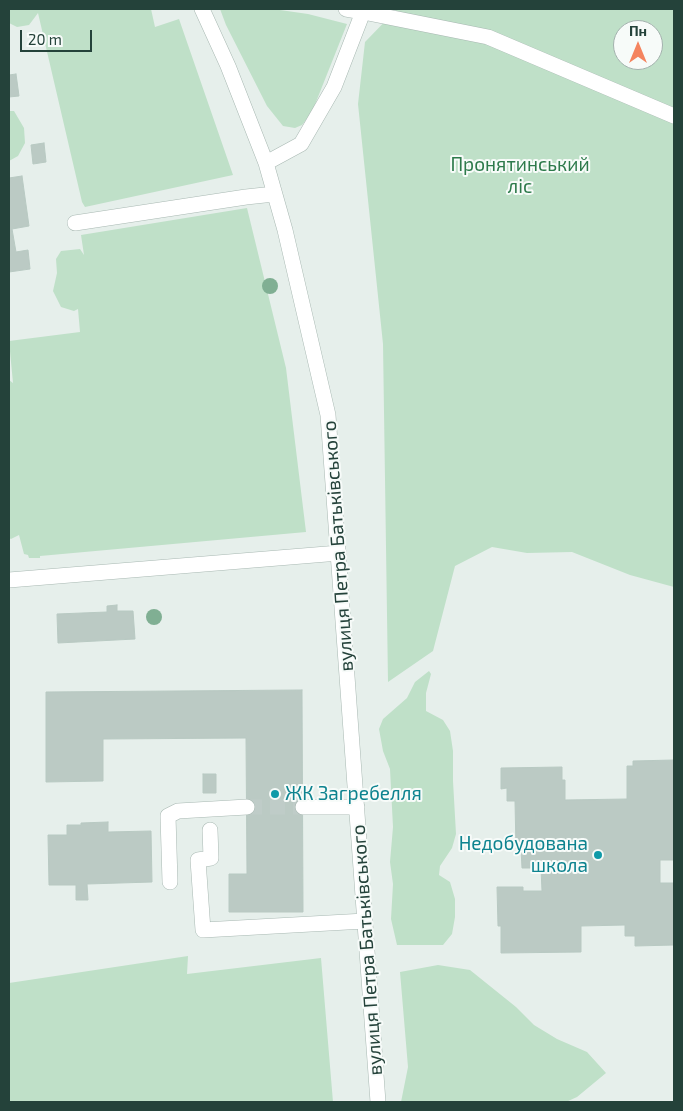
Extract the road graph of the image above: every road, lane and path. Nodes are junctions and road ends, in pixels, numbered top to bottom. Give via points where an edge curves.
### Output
1 (202, 9) edge
2 (346, 9) edge
3 (363, 12) junction
4 (674, 116) edge
5 (266, 163) junction
6 (274, 194) junction
7 (74, 223) dead end
8 (339, 553) junction
9 (9, 580) edge
10 (247, 807) tunnel mouth
11 (303, 807) tunnel mouth
12 (357, 807) junction
13 (210, 830) dead end
14 (170, 882) dead end
15 (365, 922) junction
16 (378, 1102) edge

1 - 5 street, вулиця Петра Батьківського
2 - 3 street
3 - 4 street via 488,37
3 - 5 street via 334,87 300,144
5 - 6 street, вулиця Петра Батьківського
6 - 7 street
6 - 8 street, вулиця Петра Батьківського via 328,414
8 - 9 street
8 - 12 street, вулиця Петра Батьківського
10 - 14 street via 178,811 168,816
11 - 12 street
12 - 15 street, вулиця Петра Батьківського
13 - 15 street via 211,858 198,860 202,930
15 - 16 street, вулиця Петра Батьківського

